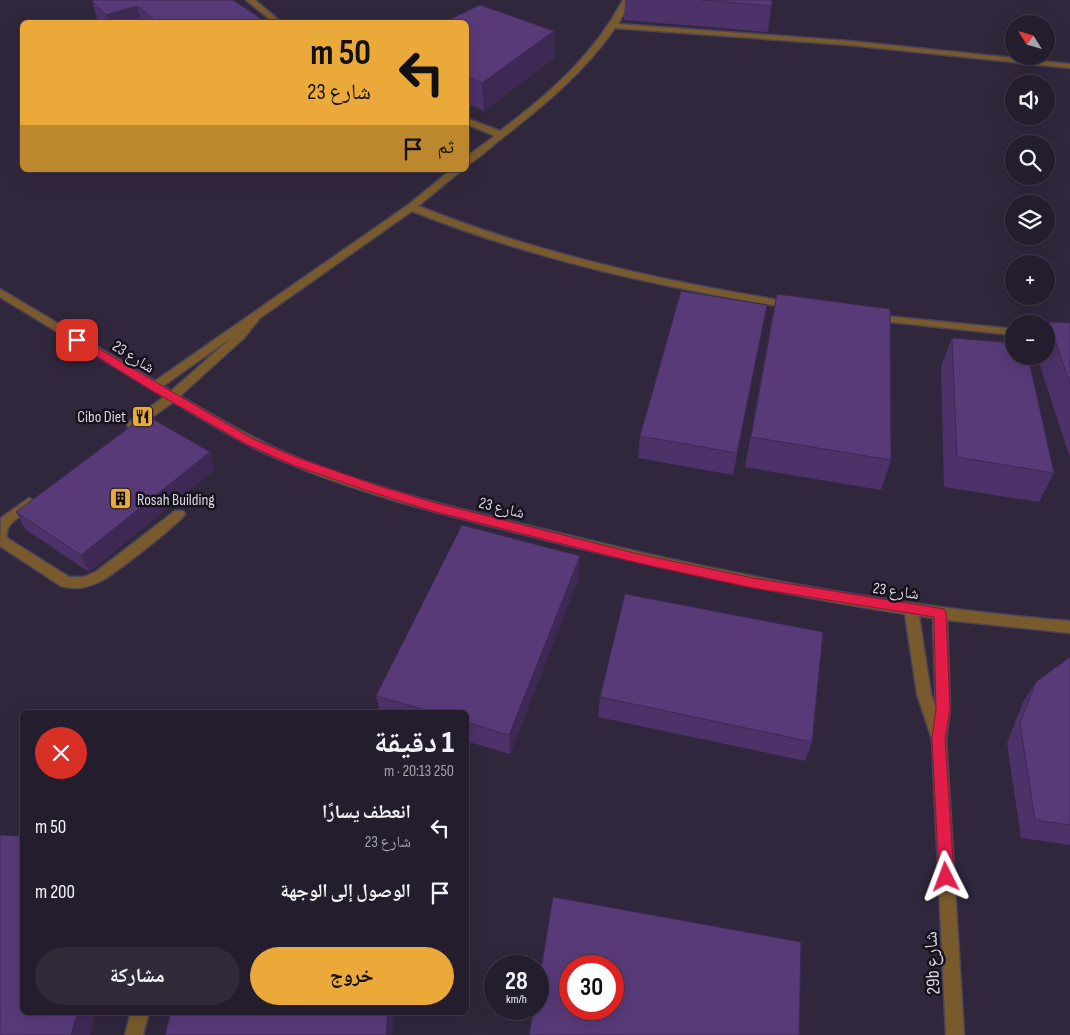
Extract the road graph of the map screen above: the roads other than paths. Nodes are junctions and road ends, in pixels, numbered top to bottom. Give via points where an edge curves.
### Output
1 (250, 0) edge
2 (627, 0) edge
3 (275, 20) edge
4 (614, 26) junction
5 (1070, 66) edge
6 (469, 122) edge
7 (501, 135) junction
8 (469, 160) edge
9 (455, 172) edge
10 (411, 207) junction
11 (0, 292) edge
12 (797, 306) edge
13 (256, 316) junction
14 (862, 316) edge
15 (1005, 331) edge
16 (154, 387) junction
17 (172, 397) junction
18 (124, 432) edge
19 (36, 497) edge
20 (179, 514) dead end
21 (911, 609) junction
22 (940, 613) junction
23 (1070, 627) edge
24 (939, 739) junction
25 (139, 1015) edge
26 (134, 1035) edge
27 (955, 1035) edge

1 - 3 street
2 - 4 street
4 - 5 street via 813,40
4 - 7 street via 574,73
6 - 7 street
7 - 8 street
9 - 10 street
10 - 12 street via 444,222 616,271 700,290
10 - 13 street
11 - 16 street, شارع 23
13 - 16 street
13 - 17 street via 240,336
14 - 15 street
16 - 17 street, شارع 23
17 - 18 street
17 - 21 street, شارع 23 via 250,441 294,461 432,506 667,565
19 - 20 street via 6,521 0,534 2,541 74,584 102,576
21 - 22 street, شارع 23
21 - 24 street, 29b شارع via 924,694
22 - 23 street, شارع 23
22 - 24 street, 29b شارع via 943,709
24 - 27 street, 29b شارع
25 - 26 street

